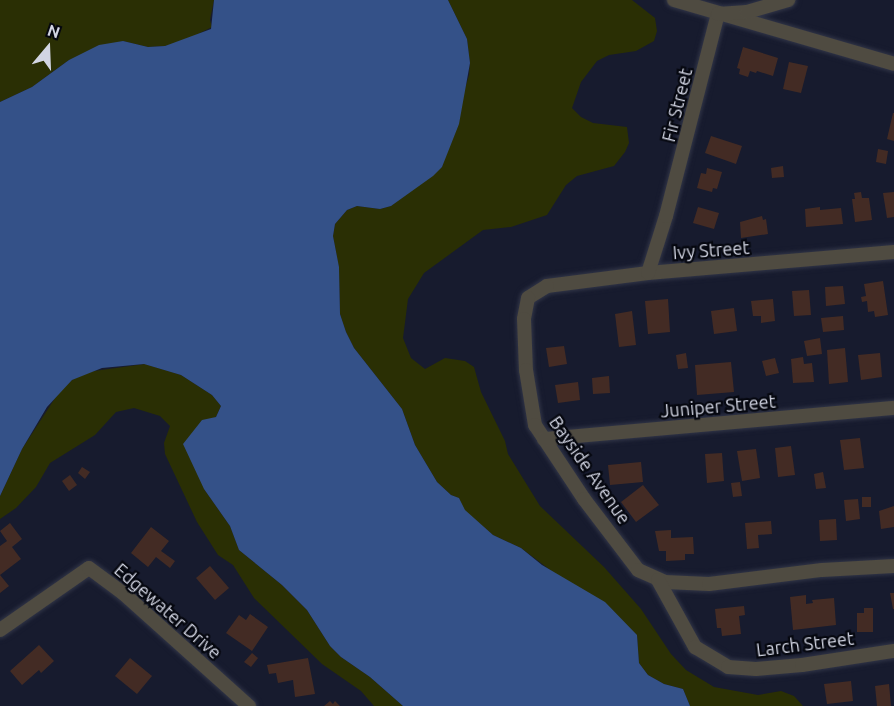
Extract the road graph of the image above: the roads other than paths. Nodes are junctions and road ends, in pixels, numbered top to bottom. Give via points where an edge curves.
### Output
1 (674, 0) edge
2 (788, 0) edge
3 (718, 14) junction
4 (894, 64) edge
5 (894, 252) edge
6 (648, 273) junction
7 (533, 293) joint
8 (894, 408) edge
9 (544, 439) junction
10 (894, 566) edge
11 (658, 580) junction
12 (0, 630) edge
13 (894, 651) edge
14 (249, 706) edge

1 - 3 street
2 - 3 street via 747,12
3 - 4 street
3 - 6 street, Fir Street via 678,174
5 - 6 street, Ivy Street
6 - 7 street, Ivy Street via 547,286
7 - 9 street, Bayside Avenue via 524,312 524,348 532,414
8 - 9 street, Juniper Street
9 - 11 street, Bayside Avenue via 638,570
10 - 11 street via 709,584
11 - 13 street, Larch Street via 695,647 728,667 802,665
12 - 14 street, Edgewater Drive via 89,568 124,594

